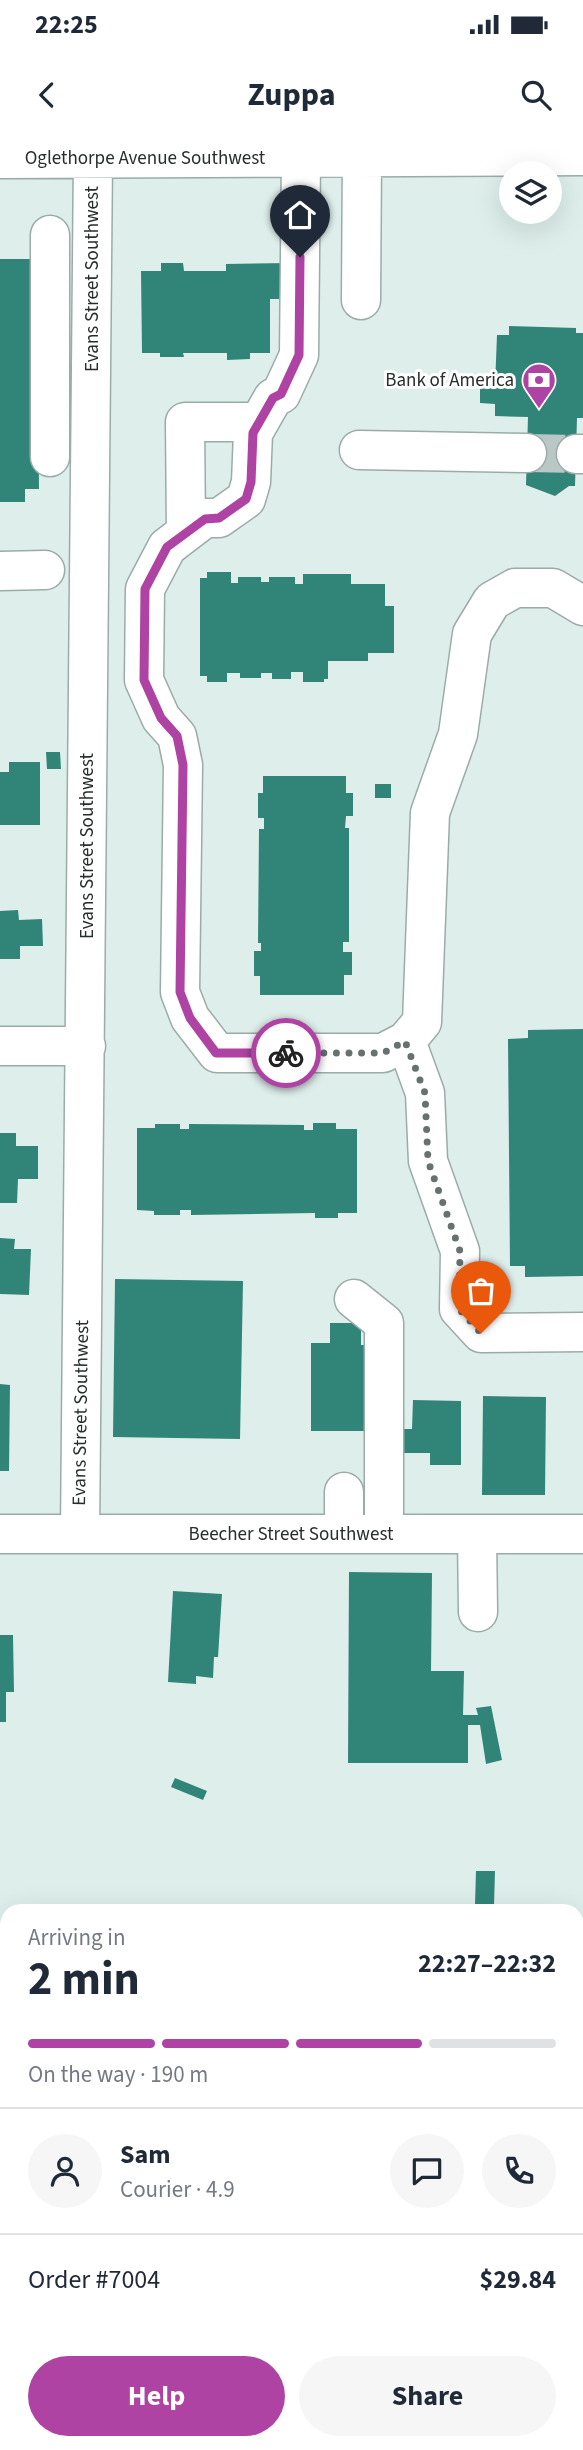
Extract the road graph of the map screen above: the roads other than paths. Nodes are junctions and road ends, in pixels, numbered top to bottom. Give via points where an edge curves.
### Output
1 (192, 149) edge
2 (238, 149) edge
3 (583, 156) edge
4 (93, 157) junction
5 (301, 157) junction
6 (362, 157) junction
7 (0, 159) edge
8 (68, 235) junction
9 (361, 300) dead end
10 (259, 422) junction
11 (359, 450) dead end
12 (527, 453) tunnel mouth
13 (50, 457) dead end
14 (186, 532) junction
15 (45, 570) dead end
16 (0, 571) edge
17 (583, 606) edge
18 (405, 1041) junction
19 (0, 1046) edge
20 (86, 1046) junction
21 (354, 1299) dead end
22 (583, 1332) edge
23 (344, 1492) dead end
24 (0, 1534) edge
25 (80, 1534) junction
26 (344, 1534) junction
27 (384, 1534) junction
28 (477, 1534) junction
29 (583, 1534) edge
30 (478, 1612) dead end

1 - 2 street, Oglethorpe Avenue Southwest
1 - 4 street, Oglethorpe Avenue Southwest
2 - 5 street, Oglethorpe Avenue Southwest
3 - 6 street, Oglethorpe Avenue Southwest
4 - 7 street, Oglethorpe Avenue Southwest
4 - 8 street, Evans Street Southwest
5 - 6 street, Oglethorpe Avenue Southwest
5 - 10 street via 299,355 281,394 273,398
6 - 9 street
8 - 13 street
8 - 20 street, Evans Street Southwest
10 - 14 street via 253,433 246,499 219,518 205,519
10 - 14 street via 185,422
11 - 12 street
14 - 18 street via 167,547 145,589 144,680 161,718 177,736 183,765 180,992 190,1018 216,1053 383,1053
15 - 16 street
17 - 18 street via 554,588 515,588 492,601 472,634 458,734 430,813 422,1022
18 - 22 street via 425,1093 428,1161 460,1251 459,1309 481,1333
19 - 20 street
20 - 25 street, Evans Street Southwest
21 - 27 street via 384,1323
23 - 26 street
24 - 25 street, Beecher Street Southwest
25 - 26 street, Beecher Street Southwest
26 - 27 street, Beecher Street Southwest
27 - 28 street, Beecher Street Southwest
28 - 29 street, Beecher Street Southwest
28 - 30 street

